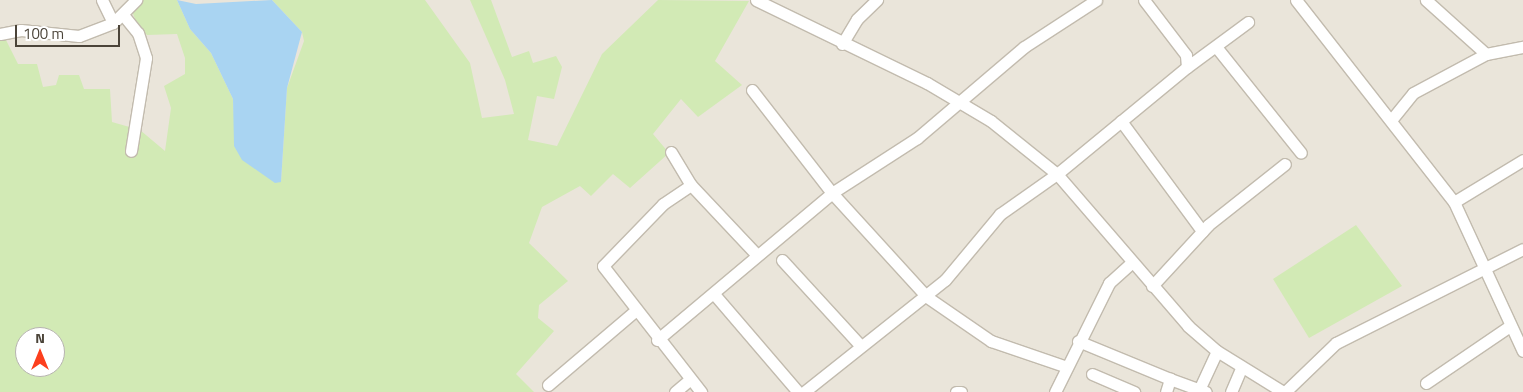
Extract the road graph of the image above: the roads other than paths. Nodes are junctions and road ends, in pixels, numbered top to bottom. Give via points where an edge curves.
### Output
1 (102, 0) edge
2 (136, 0) edge
3 (756, 0) edge
4 (877, 0) edge
5 (1096, 0) edge
6 (1144, 0) edge
7 (1296, 0) edge
8 (1426, 0) edge
9 (124, 16) junction
10 (1248, 22) dead end
11 (113, 23) junction
12 (0, 34) edge
13 (842, 44) junction
14 (1523, 47) edge
15 (1216, 48) junction
16 (1486, 54) junction
17 (1187, 67) junction
18 (752, 90) dead end
19 (960, 101) junction
20 (1392, 119) junction
21 (1121, 121) junction
22 (131, 151) dead end
23 (671, 152) dead end
24 (1301, 153) dead end
25 (1523, 160) edge
26 (1285, 164) dead end
27 (1057, 174) junction
28 (691, 185) junction
29 (832, 193) junction
30 (1454, 202) junction
31 (1202, 231) junction
32 (1523, 249) edge
33 (756, 255) junction
34 (782, 260) dead end
35 (1131, 263) junction
36 (1485, 267) junction
37 (1152, 286) junction
38 (714, 294) junction
39 (927, 297) junction
40 (635, 311) junction
41 (1510, 326) junction
42 (657, 340) junction
43 (1078, 342) junction
44 (860, 345) junction
45 (1217, 351) junction
46 (1523, 351) edge
47 (1067, 367) junction
48 (1241, 368) junction
49 (1092, 374) dead end
50 (1170, 378) junction
51 (688, 381) junction
52 (1426, 383) dead end
53 (548, 385) dead end
54 (1201, 391) edge
55 (675, 392) edge
56 (702, 392) edge
57 (798, 392) edge
58 (804, 392) edge
59 (956, 392) edge
60 (961, 392) edge
61 (1055, 392) edge
62 (1134, 392) edge
63 (1166, 392) edge
64 (1231, 392) edge
65 (1284, 392) edge

1 - 11 street
2 - 9 street
3 - 13 street
4 - 13 street via 857,19
5 - 19 street via 1024,47
6 - 17 street via 1186,55
7 - 20 street
8 - 16 street
9 - 11 street
9 - 22 street via 138,33 146,58
10 - 15 street
11 - 12 street via 79,36 20,30
13 - 19 street
14 - 16 street
15 - 17 street
15 - 24 street
16 - 20 street via 1413,93
17 - 21 street
18 - 29 street
19 - 27 street
19 - 29 street via 917,138
20 - 30 street
21 - 27 street
21 - 31 street
23 - 28 street
25 - 30 street
26 - 31 street
27 - 35 street
27 - 39 street via 1000,214
28 - 33 street
28 - 40 street via 663,204 604,263
29 - 33 street
29 - 39 street
30 - 36 street
31 - 37 street
32 - 36 street
33 - 38 street
34 - 44 street
35 - 37 street
35 - 43 street via 1109,283
36 - 41 street
36 - 65 street via 1336,344
37 - 45 street
38 - 42 street
38 - 57 street
39 - 44 street
39 - 47 street via 991,341
40 - 42 street
40 - 53 street
41 - 46 street
41 - 52 street
42 - 51 street
43 - 47 street
43 - 50 street
44 - 58 street
45 - 48 street
45 - 54 street
47 - 61 street
48 - 64 street
48 - 65 street
49 - 62 street
50 - 54 street
50 - 63 street
51 - 55 street
51 - 56 street
59 - 60 street

